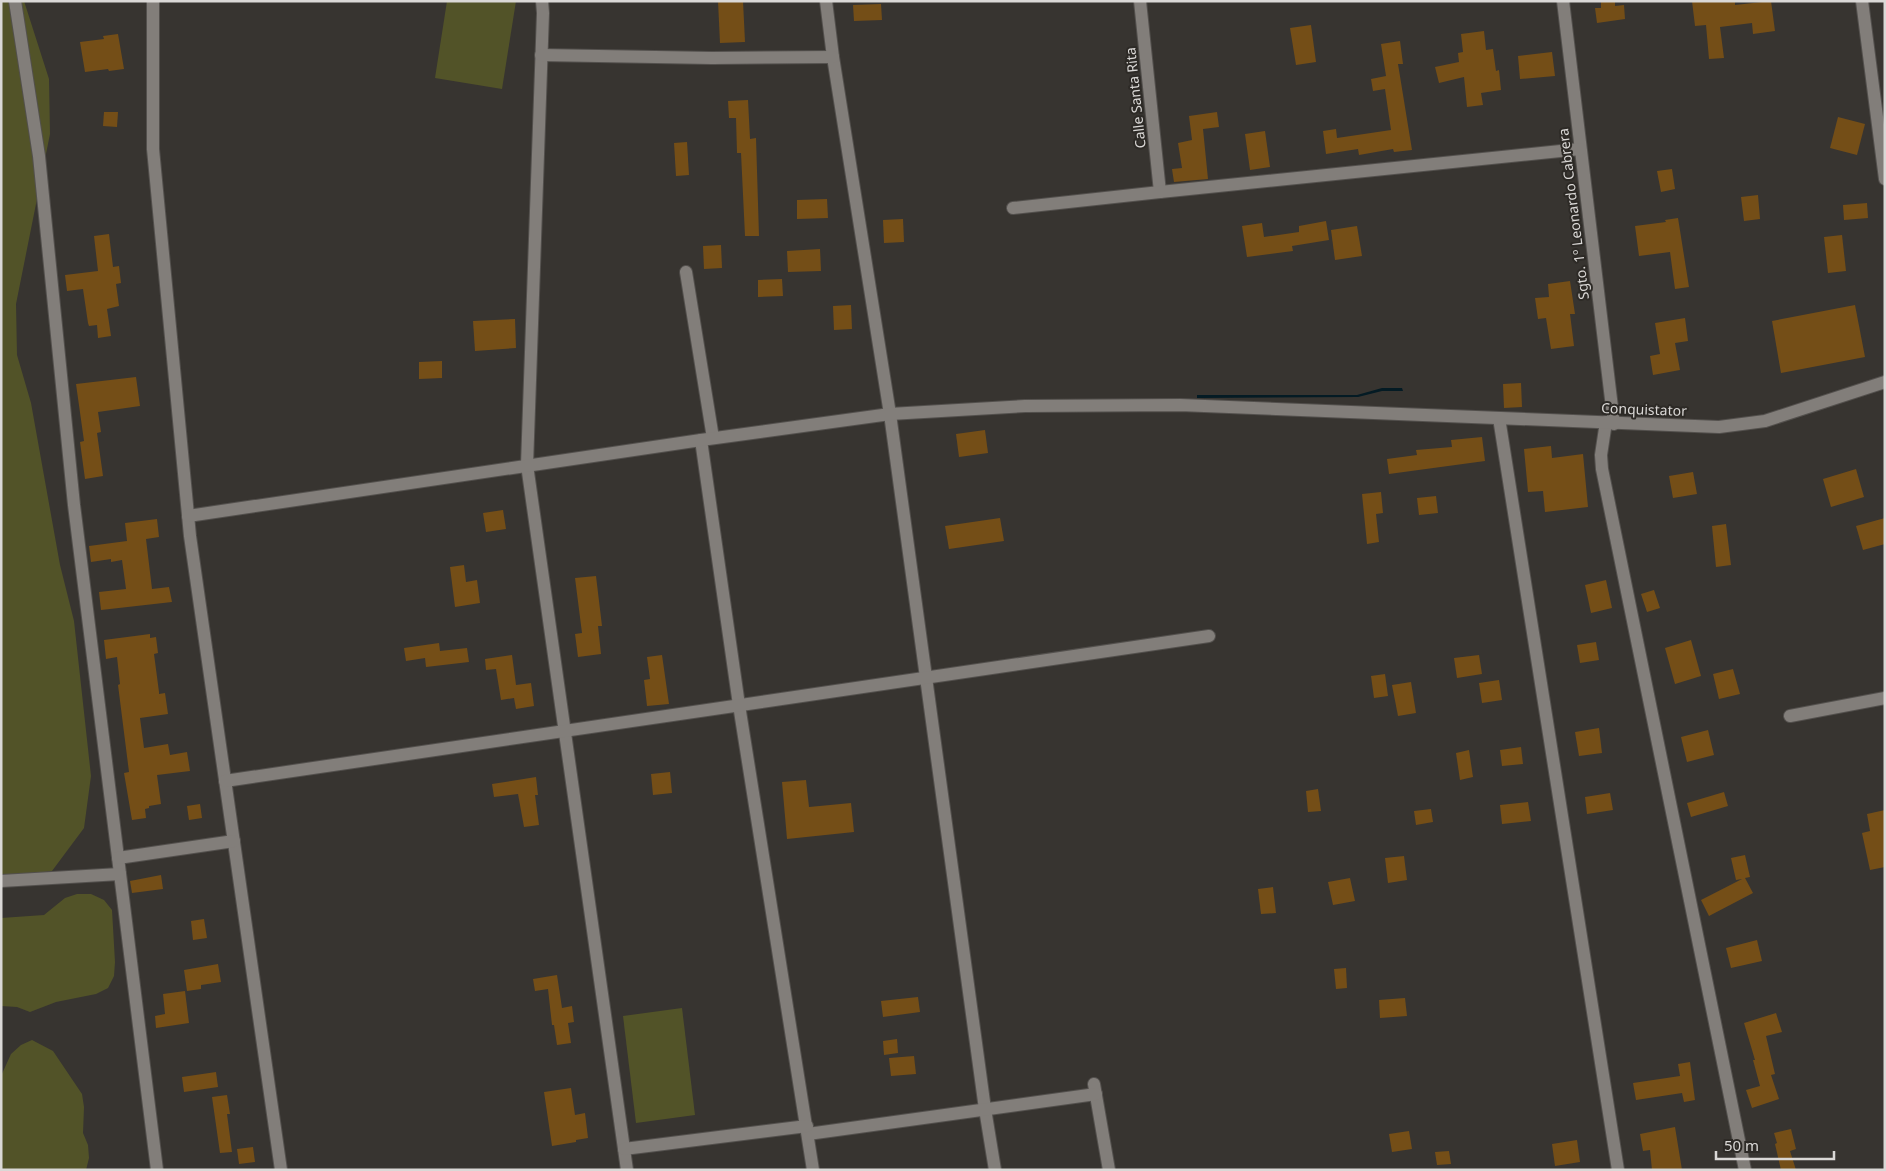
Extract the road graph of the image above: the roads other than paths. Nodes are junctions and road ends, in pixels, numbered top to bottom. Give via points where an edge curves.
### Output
1 (15, 1) edge
2 (153, 1) edge
3 (542, 1) edge
4 (826, 1) edge
5 (1140, 1) edge
6 (1563, 1) edge
7 (1862, 1) edge
8 (540, 55) junction
9 (833, 57) junction
10 (1580, 149) junction
11 (1885, 179) edge
12 (1160, 192) junction
13 (1013, 208) dead end
14 (686, 272) dead end
15 (1885, 382) edge
16 (890, 414) junction
17 (1499, 418) junction
18 (1610, 423) junction
19 (707, 439) junction
20 (528, 465) junction
21 (188, 516) junction
22 (1209, 636) dead end
23 (926, 678) junction
24 (1885, 698) edge
25 (739, 705) junction
26 (1790, 716) dead end
27 (564, 731) junction
28 (225, 781) junction
29 (234, 841) junction
30 (118, 858) junction
31 (120, 874) junction
32 (1, 882) edge
33 (985, 1109) junction
34 (808, 1130) junction
35 (624, 1149) junction
36 (157, 1170) edge
37 (281, 1170) edge
38 (627, 1170) edge
39 (813, 1170) edge
40 (995, 1170) edge
41 (1109, 1170) edge
42 (1618, 1170) edge
43 (1745, 1170) edge

1 - 30 street via 40,156 74,505
2 - 21 street via 153,149
3 - 8 street
4 - 9 street
5 - 12 street, Calle Santa Rita
6 - 10 street, Sgto. 1º Leonardo Cabrera
7 - 11 street
8 - 9 street
8 - 20 street
9 - 16 street
10 - 12 street
10 - 18 street, Sgto. 1º Leonardo Cabrera
12 - 13 street
14 - 19 street
15 - 18 street, Conquistator via 1765,421 1719,426
16 - 17 street, Conquistator via 1025,406 1180,406
16 - 19 street, Conquistator
16 - 23 street
17 - 18 street, Conquistator
17 - 42 street
18 - 43 street, Sgto. 1º Leonardo Cabrera via 1601,455 1602,469
19 - 20 street, Conquistator
19 - 25 street
20 - 21 street, Conquistator
20 - 27 street
21 - 28 street
22 - 23 street
23 - 25 street
23 - 33 street
24 - 26 street
25 - 27 street
25 - 34 street
27 - 28 street
27 - 35 street
28 - 29 street
29 - 30 street
29 - 37 street
30 - 31 street
31 - 32 street
31 - 36 street
33 - 34 street
33 - 40 street
33 - 41 street via 1095,1089
34 - 35 street
34 - 39 street
35 - 38 street

